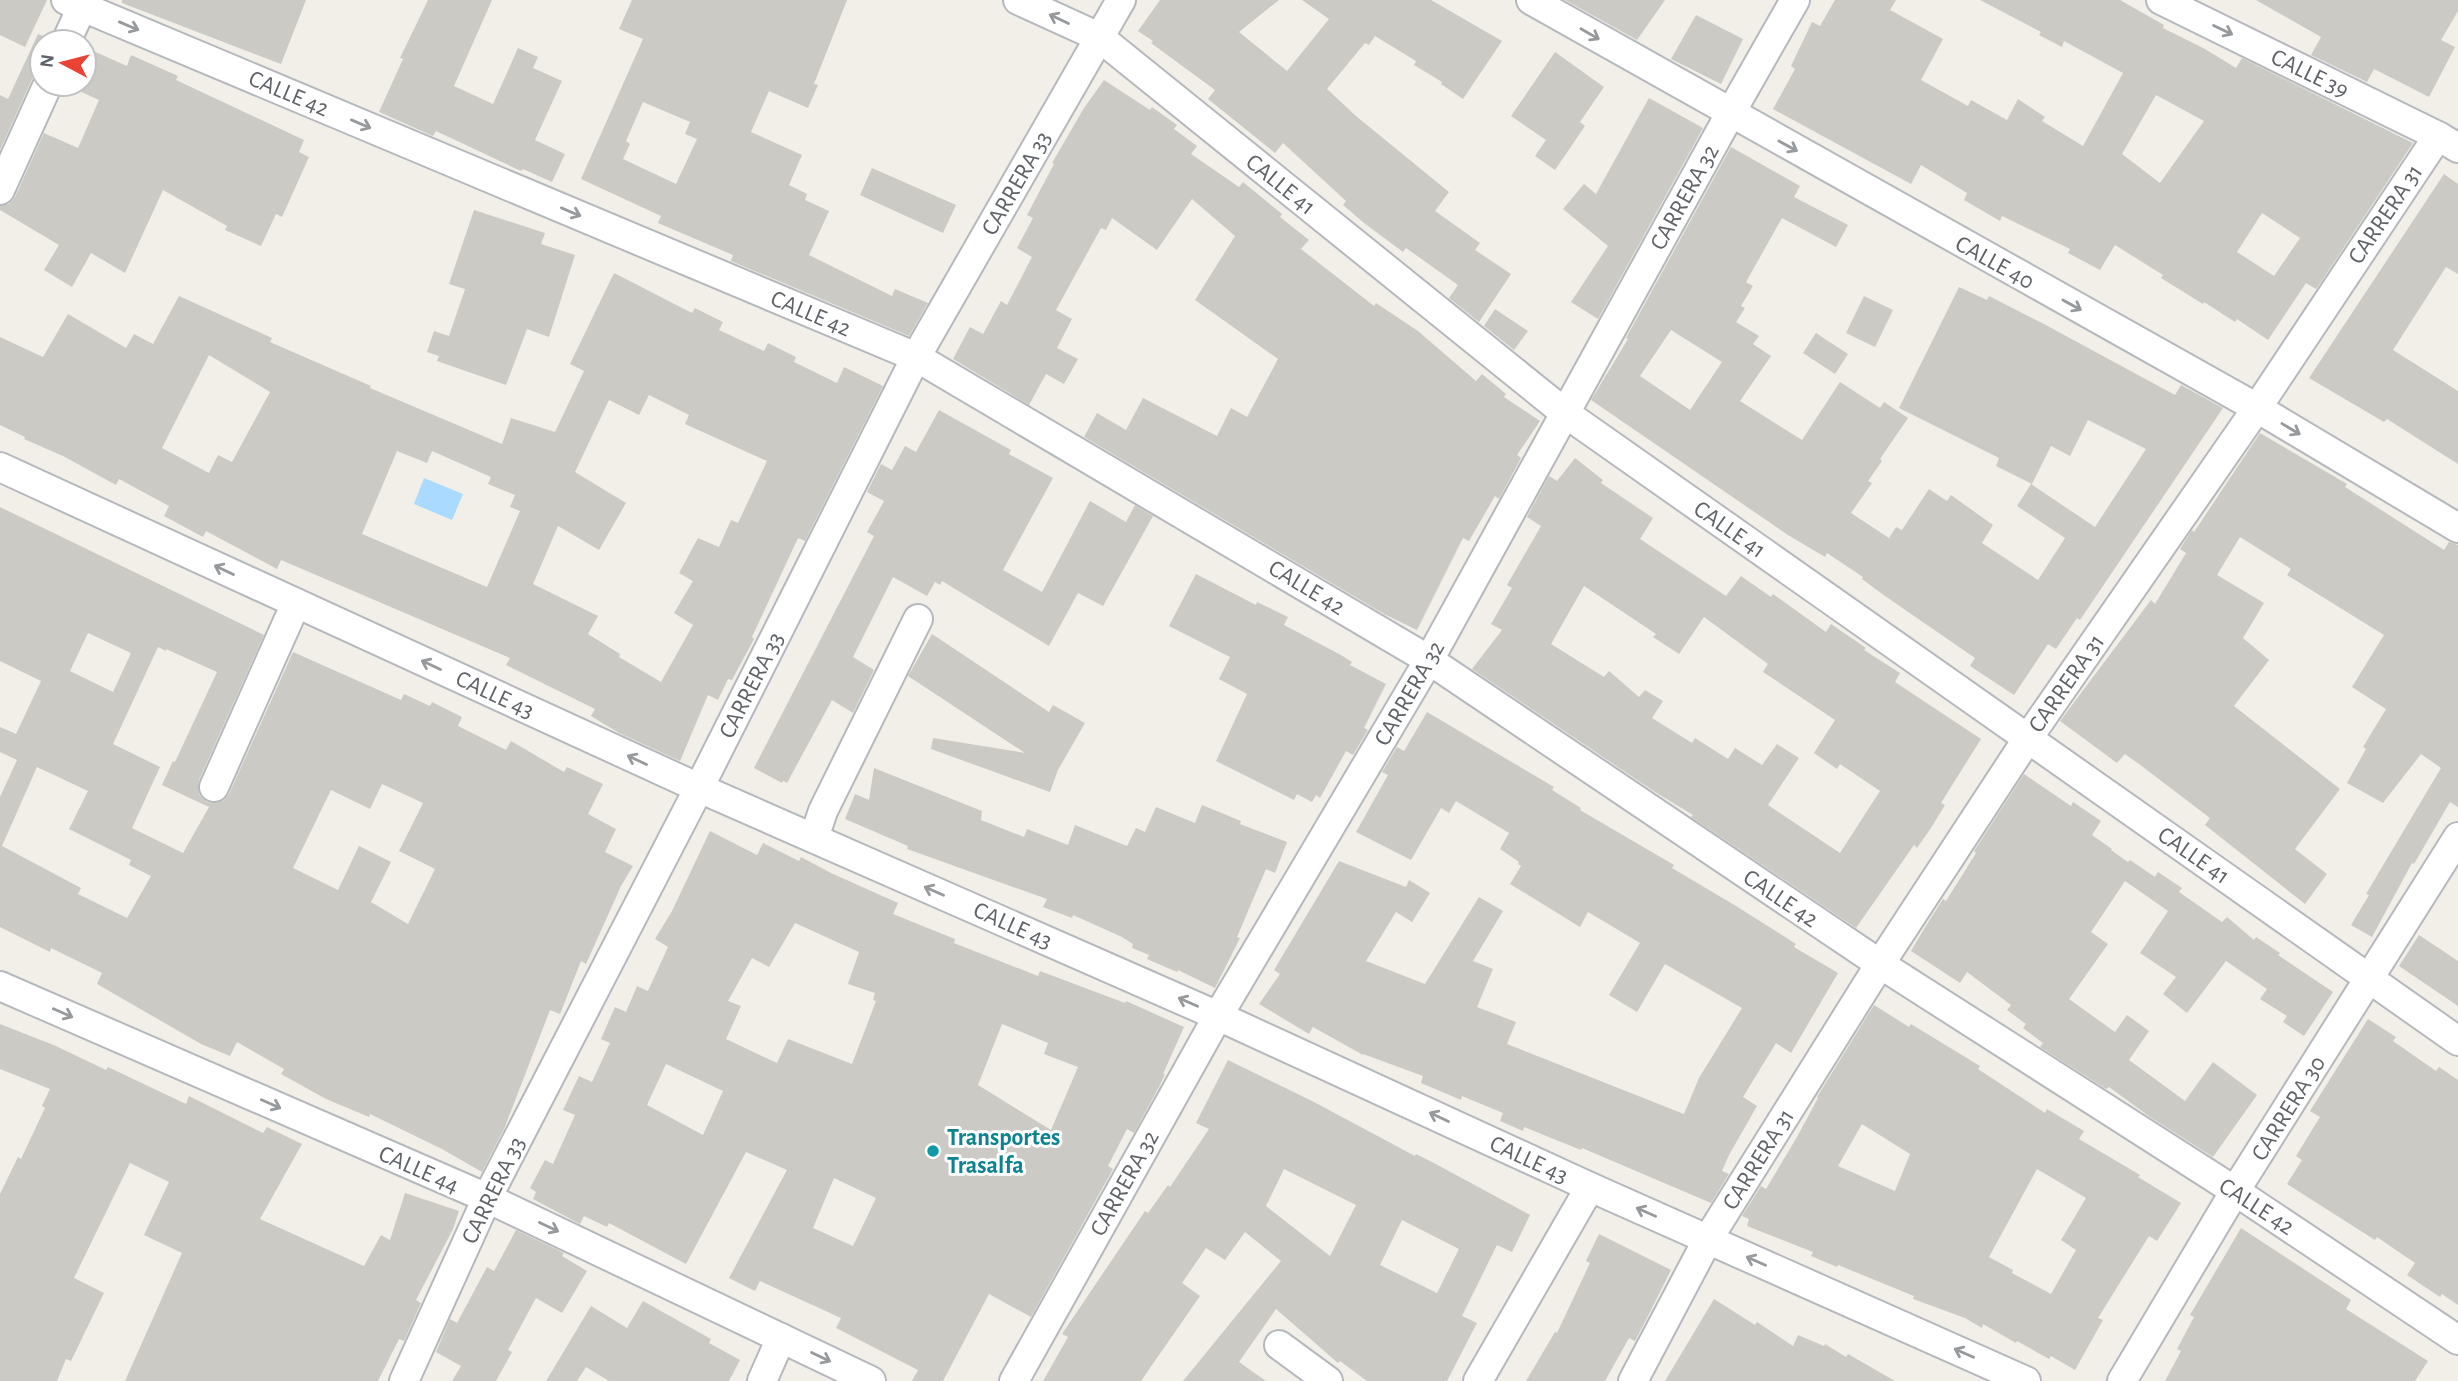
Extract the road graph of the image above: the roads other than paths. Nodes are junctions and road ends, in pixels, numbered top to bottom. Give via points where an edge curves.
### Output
1 (1018, 0) edge
2 (1121, 0) edge
3 (1531, 0) edge
4 (1795, 0) edge
5 (2161, 0) edge
6 (74, 3) edge
7 (69, 28) edge
8 (1099, 37) junction
9 (42, 98) edge
10 (1730, 114) junction
11 (2448, 142) edge
12 (0, 190) edge
13 (916, 357) junction
14 (2257, 408) junction
15 (1565, 413) junction
16 (0, 467) edge
17 (2458, 528) edge
18 (296, 603) junction
19 (918, 619) dead end
20 (1429, 660) junction
21 (2028, 738) junction
22 (214, 787) dead end
23 (699, 788) junction
24 (2458, 837) edge
25 (814, 838) junction
26 (1880, 964) junction
27 (2370, 978) junction
28 (0, 986) edge
29 (1218, 1016) junction
30 (2458, 1041) edge
31 (1591, 1187) junction
32 (2235, 1191) junction
33 (487, 1198) junction
34 (1708, 1239) junction
35 (781, 1338) junction
36 (2458, 1340) edge
37 (1279, 1345) dead end
38 (404, 1381) edge
39 (762, 1381) edge
40 (871, 1381) edge
41 (1014, 1381) edge
42 (1328, 1381) edge
43 (1478, 1381) edge
44 (1633, 1381) edge
45 (2026, 1381) edge
46 (2122, 1381) edge

8 -> 1 street, CALLE 41
2 - 8 street, CARRERA 33
3 -> 10 street, CALLE 40
4 - 10 street, CARRERA 32
5 -> 11 street, CALLE 39
6 - 7 street
6 -> 13 street, CALLE 42
8 - 13 street, CARRERA 33
8 - 15 street, CALLE 41
9 - 12 street
10 -> 14 street, CALLE 40
10 - 15 street, CARRERA 32
11 - 14 street, CARRERA 31
13 - 20 street, CALLE 42
13 - 23 street, CARRERA 33
14 -> 17 street, CALLE 40
14 - 21 street, CARRERA 31
15 - 20 street, CARRERA 32
15 - 21 street, CALLE 41
18 -> 16 street, CALLE 43
18 - 22 street
23 -> 18 street, CALLE 43
19 - 25 street
20 - 26 street, CALLE 42
20 - 29 street, CARRERA 32
21 - 26 street, CARRERA 31
21 - 27 street, CALLE 41
23 - 25 street, CALLE 43
23 - 33 street, CARRERA 33
24 - 27 street, CARRERA 30
29 -> 25 street, CALLE 43
26 - 32 street, CALLE 42
26 - 34 street, CARRERA 31
27 - 30 street, CALLE 41
27 - 32 street, CARRERA 30
28 -> 33 street, CALLE 44
31 -> 29 street, CALLE 43
29 - 41 street, CARRERA 32
34 -> 31 street, CALLE 43
31 - 43 street
32 - 36 street, CALLE 42
32 - 46 street, CARRERA 30
33 -> 35 street, CALLE 44
33 - 38 street, CARRERA 33
34 - 44 street, CARRERA 31
45 -> 34 street, CALLE 43
35 - 39 street
35 -> 40 street, CALLE 44
37 - 42 street

